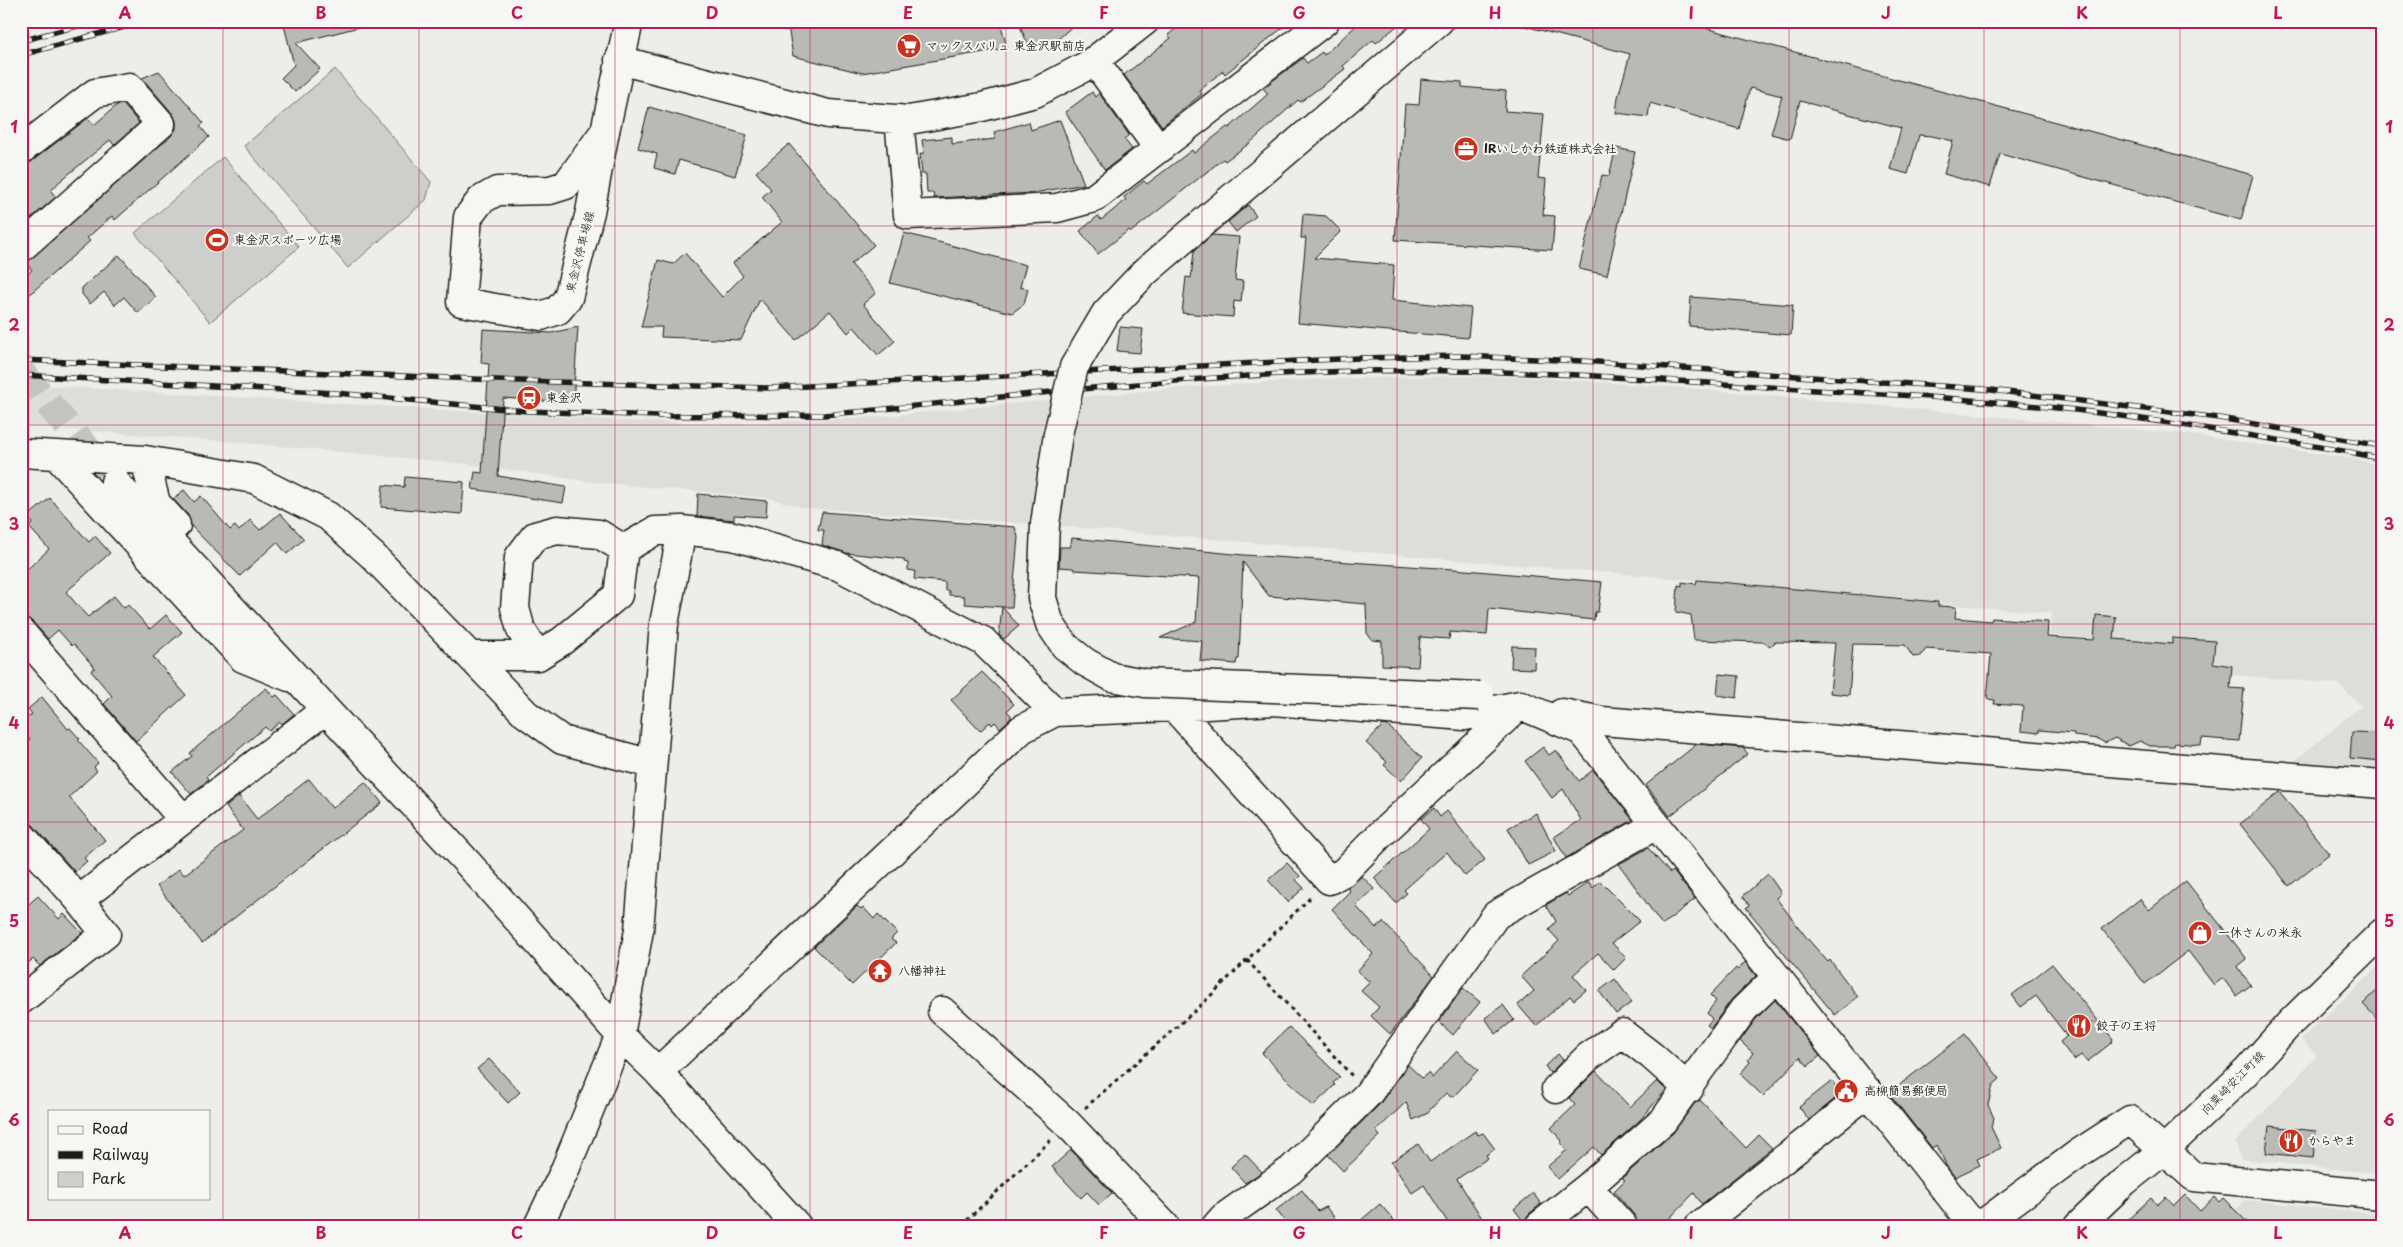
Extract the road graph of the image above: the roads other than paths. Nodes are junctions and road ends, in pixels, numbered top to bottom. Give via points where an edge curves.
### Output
1 (629, 21) edge
2 (1145, 21) edge
3 (1325, 21) edge
4 (1438, 21) edge
5 (619, 60) junction
6 (1094, 60) junction
7 (899, 119) junction
8 (605, 131) junction
9 (1159, 149) junction
10 (21, 150) edge
11 (21, 248) edge
12 (21, 453) edge
13 (56, 456) junction
14 (144, 460) junction
15 (115, 482) tunnel mouth
16 (682, 530) junction
17 (624, 549) junction
18 (21, 632) edge
19 (470, 656) junction
20 (538, 656) junction
21 (297, 681) junction
22 (1520, 705) junction
23 (1174, 707) junction
24 (325, 710) junction
25 (1056, 712) junction
26 (652, 764) junction
27 (2382, 784) edge
28 (184, 819) junction
29 (1656, 825) junction
30 (21, 835) edge
31 (79, 900) junction
32 (2382, 933) edge
33 (1777, 977) junction
34 (21, 1000) edge
35 (942, 1011) dead end
36 (620, 1035) junction
37 (658, 1072) junction
38 (1689, 1088) junction
39 (1556, 1089) dead end
40 (1869, 1092) junction
41 (2164, 1150) junction
42 (1588, 1187) junction
43 (2382, 1195) edge
44 (536, 1225) edge
45 (797, 1226) edge
46 (1164, 1226) edge
47 (1216, 1226) edge
48 (1539, 1226) edge
49 (1623, 1226) edge
50 (1699, 1226) edge
51 (1974, 1226) edge
52 (1980, 1226) edge
53 (2078, 1226) edge

1 - 5 street, 東金沢停車場線
2 - 6 street
3 - 9 street
4 - 22 street, bridge via 1144,273 1106,313 1074,368 1058,434 1045,524 1042,598 1050,624 1065,646 1112,677 1145,683 1480,696
5 - 7 street via 828,114
5 - 8 street, 東金沢停車場線
6 - 7 street via 1034,93 982,107
6 - 9 street
7 - 9 street via 908,215 1057,208 1094,198
8 - 8 street, 東金沢停車場線 via 590,212 568,298 558,310 542,316 460,302 468,217 481,200 497,191 550,190 566,185
10 - 11 street via 95,93 129,86 161,124
12 - 13 street
13 - 14 street
13 - 21 street via 242,658
14 - 19 street via 254,479 328,516 373,556
14 - 21 street via 156,503 269,628
15 - 21 street
16 - 17 street via 654,531
16 - 25 street via 733,536 838,566 982,641
16 - 26 street via 664,624
17 - 20 street via 618,596
17 - 20 street via 599,534 557,530 535,536 518,557 516,608 521,630
18 - 28 street
19 - 20 street
19 - 26 street via 526,714 562,740
21 - 24 street
22 - 23 street via 1465,716 1273,701
22 - 23 street via 1344,872 1328,880
22 - 27 street via 1602,721
22 - 29 street via 1582,732
23 - 25 street
24 - 28 street
24 - 36 street via 465,860
25 - 37 street via 1022,729
26 - 36 street via 639,930
28 - 31 street
29 - 33 street
29 - 47 street via 1496,916 1368,1094 1291,1170
30 - 31 street
31 - 34 street via 106,934
32 - 41 street, 向粟崎安江町線 via 2290,1023 2246,1072
33 - 38 street via 1744,1010
33 - 40 street
35 - 46 street via 1067,1124
36 - 37 street
36 - 44 street via 564,1172
37 - 45 street
38 - 39 street via 1622,1033 1588,1057
38 - 42 street via 1663,1121
40 - 50 street
40 - 51 street
41 - 43 street via 2194,1176
41 - 52 street via 2130,1120
41 - 53 street, 向粟崎安江町線 via 2124,1182
42 - 48 street
42 - 49 street

